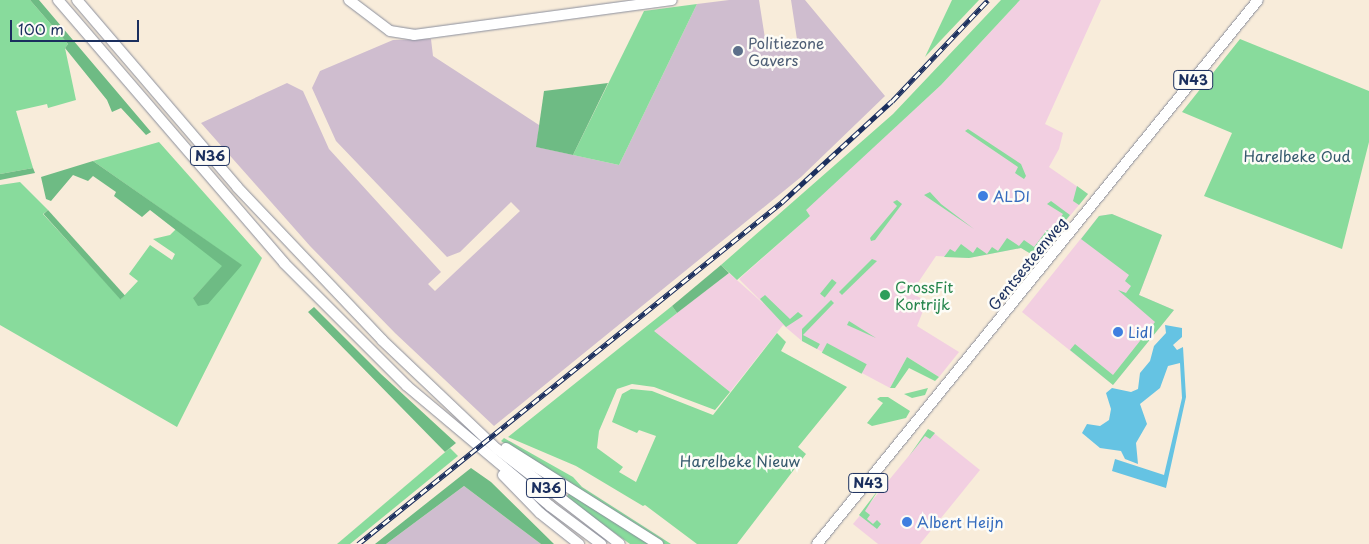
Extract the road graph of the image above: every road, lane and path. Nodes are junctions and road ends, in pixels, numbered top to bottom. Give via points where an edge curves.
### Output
1 (58, 0) edge
2 (77, 0) edge
3 (349, 0) edge
4 (672, 0) edge
5 (1258, 0) edge
6 (408, 386) junction
7 (476, 428) junction
8 (579, 544) edge
9 (601, 544) edge
10 (620, 544) edge
11 (658, 544) edge
12 (817, 544) edge

1 - 6 main road, N36 via 166,130 284,263
2 - 7 main road, N36 via 302,258 398,356
3 - 4 main road via 390,31 414,35
5 - 12 main road, Gentsesteenweg / N43
6 - 8 main road via 412,394 505,477 540,513
6 - 9 main road, N36 via 517,480
7 - 10 main road, N36 via 526,472
7 - 11 main road

